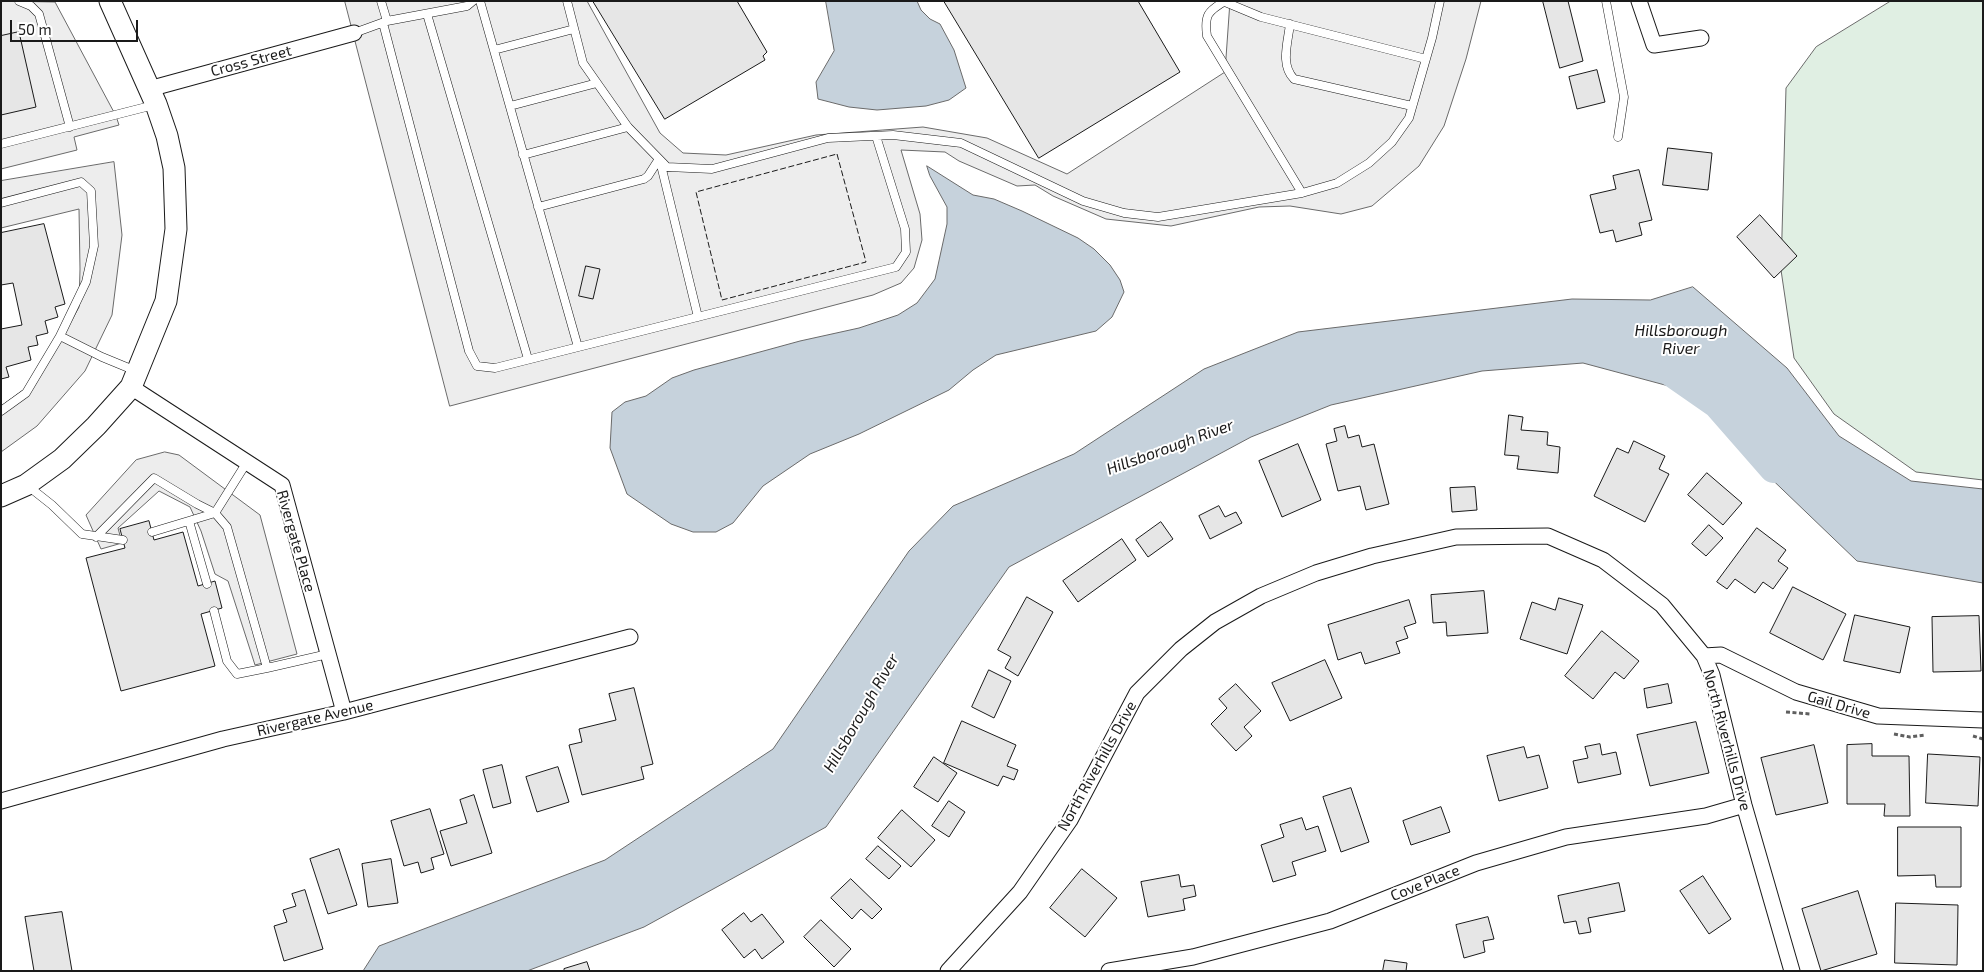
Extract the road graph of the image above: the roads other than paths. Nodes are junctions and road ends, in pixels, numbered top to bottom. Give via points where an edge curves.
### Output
1 (20, 1) edge
2 (110, 1) edge
3 (382, 1) edge
4 (567, 1) edge
5 (1430, 1) edge
6 (1606, 1) edge
7 (1639, 1) edge
8 (480, 2) edge
9 (1225, 2) edge
10 (1440, 2) edge
11 (427, 14) junction
12 (385, 22) junction
13 (1290, 24) junction
14 (574, 29) junction
15 (354, 33) joint
16 (1701, 38) dead end
17 (494, 50) junction
18 (1426, 59) junction
19 (597, 83) junction
20 (153, 97) junction
21 (510, 106) junction
22 (1412, 106) junction
23 (70, 127) junction
24 (628, 127) junction
25 (876, 136) junction
26 (1618, 137) dead end
27 (1, 144) edge
28 (524, 155) junction
29 (659, 159) junction
30 (1302, 193) junction
31 (1, 203) edge
32 (538, 207) junction
33 (698, 316) junction
34 (60, 336) junction
35 (578, 347) junction
36 (528, 359) junction
37 (134, 379) junction
38 (1, 411) edge
39 (247, 462) junction
40 (26, 485) junction
41 (1, 496) edge
42 (215, 513) junction
43 (189, 521) junction
44 (152, 532) dead end
45 (96, 537) junction
46 (123, 540) dead end
47 (207, 584) dead end
48 (214, 611) dead end
49 (630, 637) dead end
50 (328, 654) junction
51 (1704, 656) junction
52 (267, 668) junction
53 (344, 712) junction
54 (1983, 720) edge
55 (1, 801) edge
56 (1744, 805) junction
57 (950, 970) edge
58 (1109, 971) edge
59 (1792, 971) edge

1 - 23 lane via 39,14
2 - 20 street
3 - 12 lane
4 - 14 lane
5 - 10 lane
6 - 26 lane via 1624,97
7 - 16 street via 1654,45
8 - 11 lane
8 - 17 lane
9 - 13 lane via 1261,17
9 - 30 lane via 1207,15 1207,36
10 - 18 lane
11 - 12 lane
11 - 36 lane
12 - 15 lane
12 - 36 lane via 469,351 477,366 495,368
13 - 18 lane
13 - 22 lane via 1286,64 1287,72 1294,79
14 - 17 lane
14 - 19 lane via 583,63
15 - 20 street, Cross Street
17 - 21 lane
18 - 22 lane
19 - 21 lane
19 - 24 lane
20 - 23 lane
20 - 37 street via 174,168 176,229 166,301
21 - 28 lane
22 - 30 lane via 1409,118 1392,142 1369,163 1337,183
23 - 27 lane
24 - 28 lane
24 - 29 lane
25 - 29 lane via 828,138 712,169 667,167
25 - 30 lane via 961,143 1083,201 1124,213 1158,218
25 - 33 lane via 904,229 906,252 896,267
28 - 32 lane
29 - 32 lane via 644,179
29 - 33 lane
31 - 34 lane via 81,182 91,191 94,246 86,282
32 - 35 lane
33 - 35 lane
34 - 37 lane via 102,357
34 - 38 lane via 26,393
35 - 36 lane
37 - 39 street, Rivergate Place
37 - 40 street via 96,426 62,459
39 - 42 lane
39 - 50 street, Rivergate Place via 282,485
40 - 41 street
40 - 45 lane via 52,504 82,534
42 - 43 lane
42 - 45 lane via 154,478
42 - 52 lane via 227,527
43 - 44 lane
43 - 47 lane
45 - 46 lane
48 - 52 lane via 227,661 237,674
49 - 53 street, Rivergate Avenue
50 - 52 lane
50 - 53 street, Rivergate Place
51 - 54 street, Gail Drive via 1721,655 1796,692 1878,716
51 - 56 street, North Riverhills Drive via 1712,675
51 - 57 street, North Riverhills Drive via 1662,604 1603,560 1548,536 1456,537 1372,556 1316,573 1261,596 1215,622 1137,693 1070,820 1020,892
53 - 55 street, Rivergate Avenue via 223,739
56 - 58 street, Cove Place via 1706,816 1566,838 1476,863 1330,921 1193,957
56 - 59 street, North Riverhills Drive

